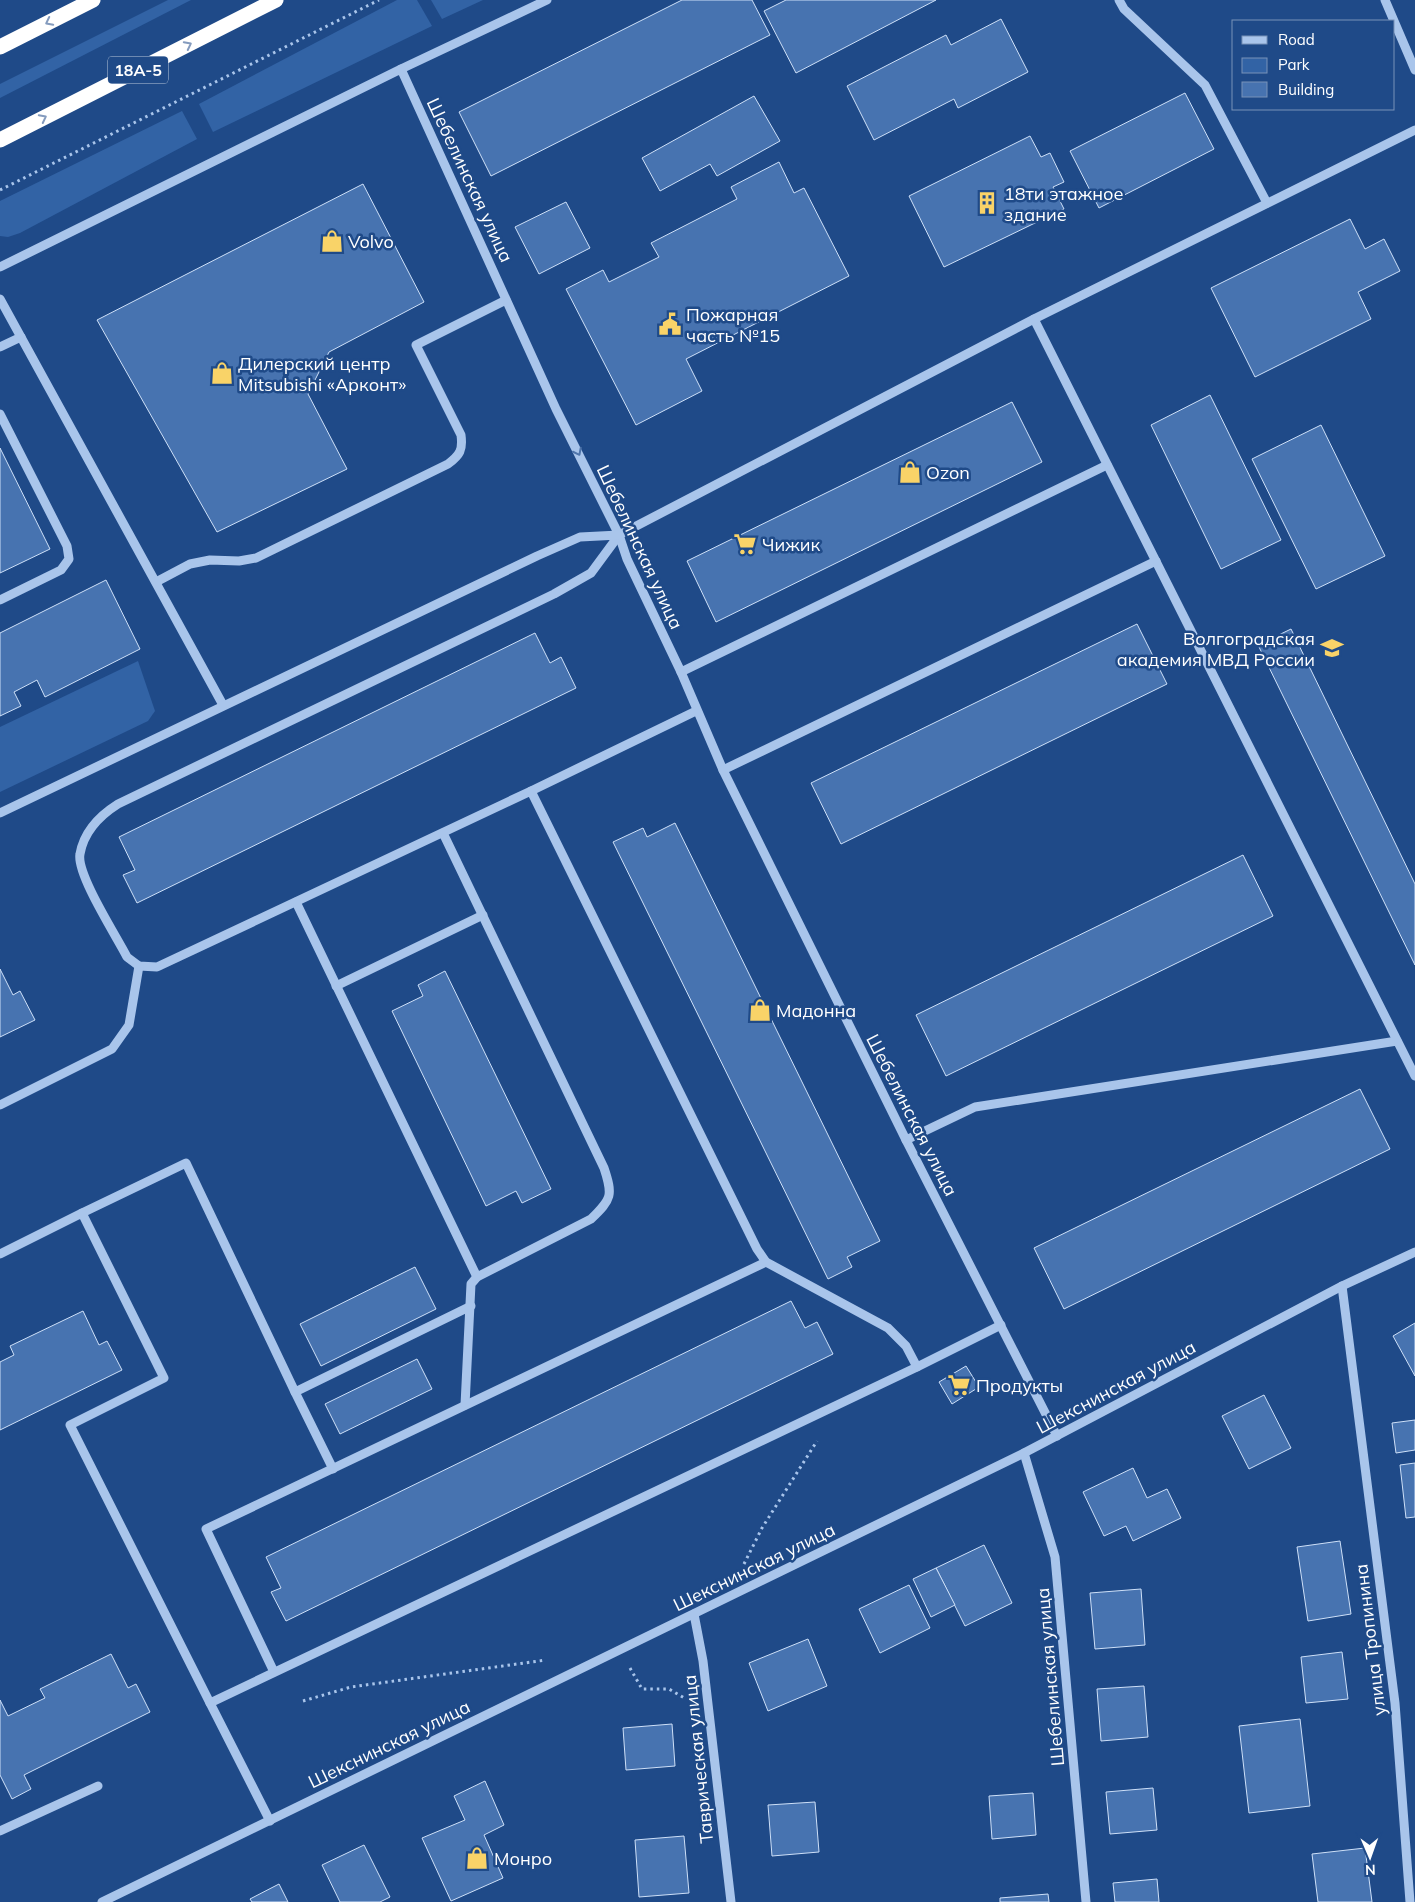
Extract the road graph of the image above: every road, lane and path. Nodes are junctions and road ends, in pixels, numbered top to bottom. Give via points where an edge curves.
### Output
1 (93, 0) edge
2 (276, 0) edge
3 (380, 0) edge
4 (547, 0) edge
5 (1120, 0) edge
6 (1385, 0) edge
7 (1394, 20) edge
8 (1395, 23) edge
9 (0, 47) edge
10 (401, 69) junction
11 (1415, 70) edge
12 (1415, 130) edge
13 (0, 140) edge
14 (0, 190) edge
15 (1267, 203) junction
16 (0, 267) edge
17 (0, 299) edge
18 (506, 300) junction
19 (1034, 319) junction
20 (21, 337) junction
21 (0, 347) edge
22 (0, 414) edge
23 (1107, 465) junction
24 (619, 536) junction
25 (1156, 561) junction
26 (156, 582) junction
27 (0, 600) edge
28 (681, 672) junction
29 (223, 705) junction
30 (696, 711) junction
31 (723, 770) junction
32 (531, 791) junction
33 (0, 813) edge
34 (443, 833) junction
35 (296, 902) junction
36 (483, 915) junction
37 (139, 966) junction
38 (336, 986) junction
39 (1397, 1041) junction
40 (1415, 1076) edge
41 (0, 1106) edge
42 (906, 1140) junction
43 (82, 1213) junction
44 (1415, 1252) edge
45 (0, 1254) edge
46 (766, 1262) junction
47 (477, 1277) junction
48 (1342, 1286) junction
49 (471, 1306) junction
50 (1001, 1325) junction
51 (917, 1367) junction
52 (295, 1392) junction
53 (466, 1405) junction
54 (839, 1405) junction
55 (1057, 1436) junction
56 (1024, 1453) junction
57 (333, 1469) junction
58 (726, 1598) junction
59 (694, 1614) junction
60 (274, 1672) junction
61 (210, 1703) junction
62 (98, 1786) dead end
63 (270, 1821) junction
64 (0, 1830) edge
65 (102, 1902) edge
66 (731, 1902) edge
67 (1086, 1902) edge
68 (1410, 1902) edge

1 -> 9 highway
13 -> 2 highway, 18А-5
3 - 14 path
4 - 10 street
5 - 15 street via 1124,9 1205,84
6 - 7 street
8 - 11 street
10 - 16 street
10 - 18 street, Шебелинская улица
12 - 15 street
15 - 19 street
17 - 20 street
18 -> 24 street, Шебелинская улица
18 - 26 street via 416,345 461,435 459,455 448,464 256,558 190,564
19 - 23 street
19 - 24 street
20 - 21 street
20 - 26 street
22 - 27 street via 67,546 69,559 61,570
23 - 25 street
23 - 28 street
24 - 28 street, Шебелинская улица
24 - 29 street via 580,537
24 - 37 street via 591,573 554,594 101,815 87,834 79,856 84,877 127,957
25 - 31 street
25 - 39 street
26 - 29 street
28 - 30 street, Шебелинская улица
29 - 33 street
30 - 31 street, Шебелинская улица
30 - 32 street
31 - 42 street, Шебелинская улица
32 - 34 street
32 - 46 street
34 - 35 street
34 - 36 street
35 - 37 street via 157,967
35 - 38 street
36 - 38 street
36 - 47 street via 610,1186 609,1197 591,1219
37 - 41 street via 129,1025 112,1049
38 - 47 street
39 - 40 street
39 - 42 street via 975,1107
42 - 50 street, Шебелинская улица
43 - 45 street
43 - 52 street via 186,1164
43 - 61 street via 164,1378 70,1425
44 - 48 street, Шекснинская улица
46 - 51 street via 888,1328 906,1346
46 - 53 street
47 - 49 street via 472,1284
48 - 55 street, Шекснинская улица
48 - 68 street, улица Тропинина via 1395,1703
49 - 52 street
49 - 53 street
50 - 51 street
50 - 55 street, Шебелинская улица
51 - 54 street
52 - 57 street
53 - 57 street
54 - 58 path via 762,1528
54 - 60 street
55 - 56 street, Шекснинская улица
56 - 58 street, Шекснинская улица
56 - 67 street, Шебелинская улица via 1055,1557
57 - 60 street via 206,1529
58 - 59 street, Шекснинская улица
59 - 63 street, Шекснинская улица
59 - 66 street, Таврическая улица via 704,1661
60 - 61 street
61 - 63 street
62 - 64 street
63 - 65 street, Шекснинская улица

